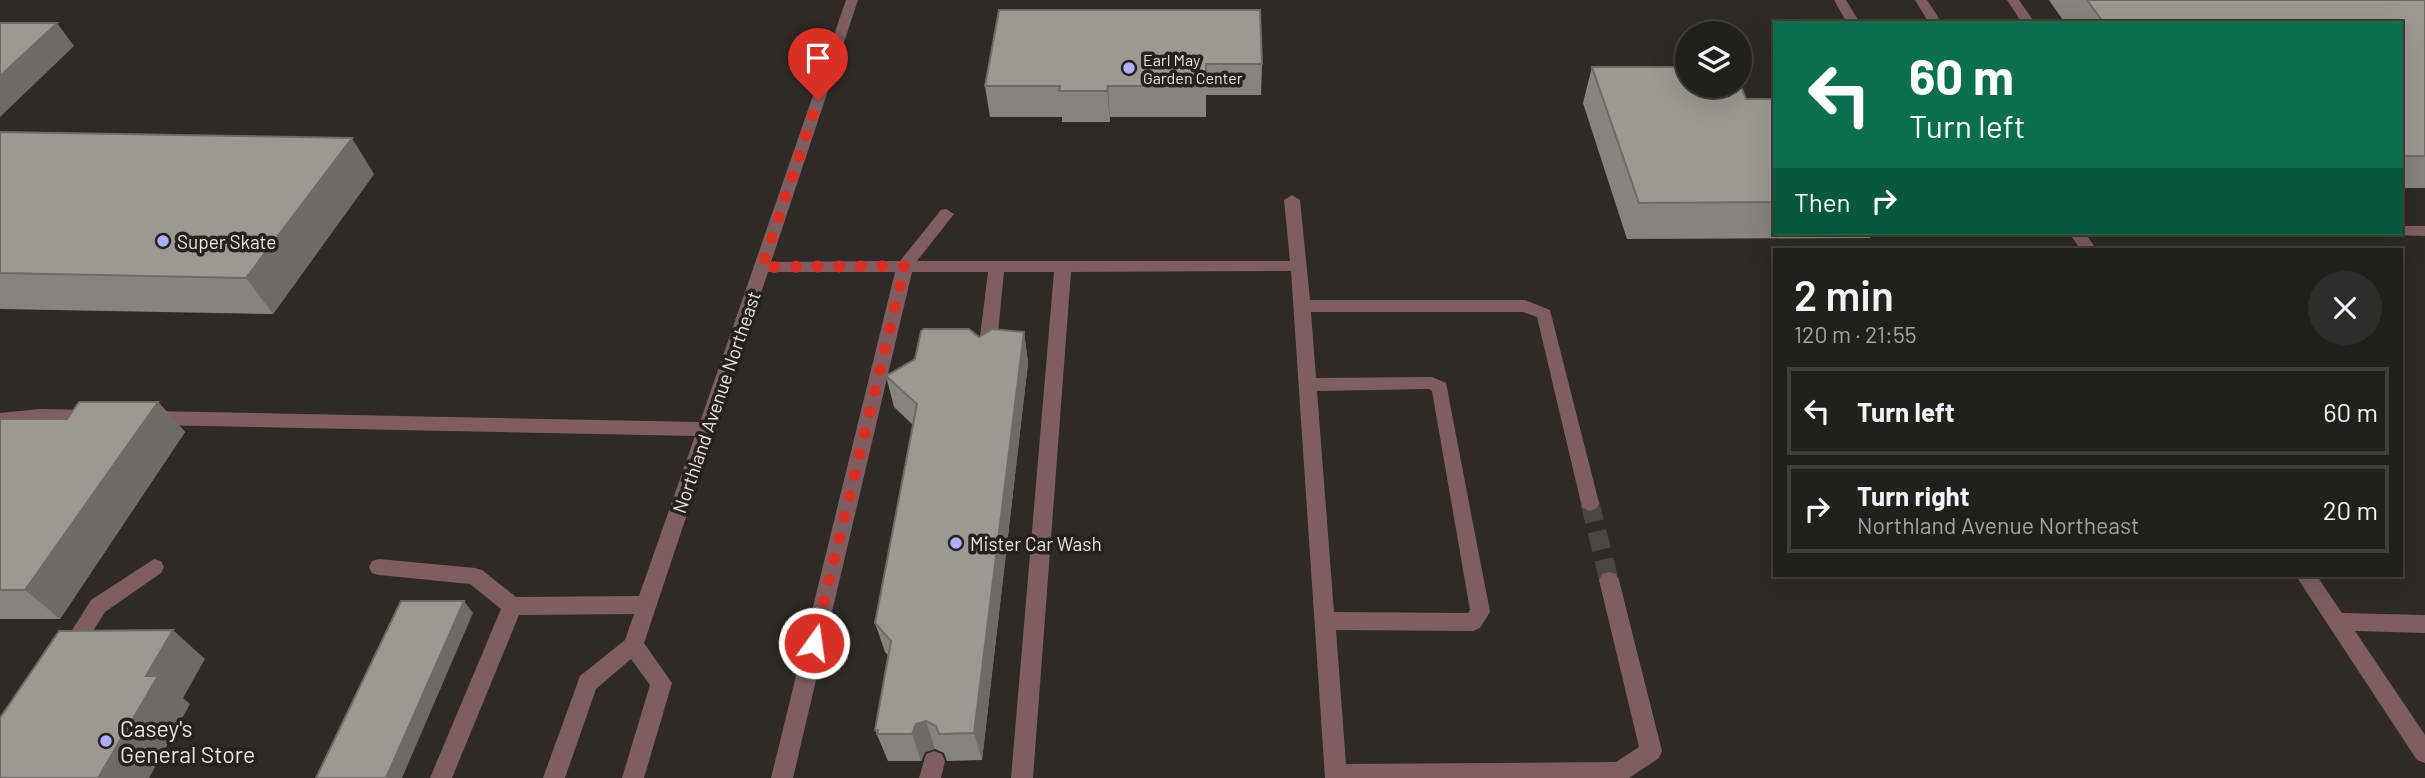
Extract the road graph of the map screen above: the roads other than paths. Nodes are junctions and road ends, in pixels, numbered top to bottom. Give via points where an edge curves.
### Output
1 (852, 0) edge
2 (1840, 0) edge
3 (1921, 0) edge
4 (2013, 0) edge
5 (1853, 21) edge
6 (1935, 21) edge
7 (2028, 21) edge
8 (1292, 200) dead end
9 (946, 214) dead end
10 (2403, 230) edge
11 (2425, 231) edge
12 (905, 266) junction
13 (998, 266) junction
14 (1063, 266) junction
15 (1299, 266) junction
16 (762, 267) junction
17 (1303, 306) junction
18 (986, 360) edge
19 (1308, 385) junction
20 (110, 417) edge
21 (137, 418) edge
22 (0, 420) edge
23 (707, 429) junction
24 (1590, 503) tunnel mouth
25 (154, 567) dead end
26 (379, 567) dead end
27 (2307, 577) edge
28 (1609, 580) tunnel mouth
29 (648, 605) junction
30 (512, 606) junction
31 (1324, 621) junction
32 (2337, 622) junction
33 (2425, 624) edge
34 (633, 645) junction
35 (61, 665) edge
36 (2425, 753) edge
37 (1335, 776) edge
38 (441, 778) edge
39 (554, 778) edge
40 (633, 778) edge
41 (782, 778) edge
42 (1022, 778) edge

1 - 16 street, Northland Avenue Northeast
2 - 5 street
3 - 6 street
4 - 7 street
8 - 15 street
9 - 12 street
10 - 11 street
12 - 13 street
12 - 16 street
12 - 41 street
13 - 14 street
13 - 18 street
14 - 15 street
14 - 42 street
15 - 17 street
16 - 23 street, Northland Avenue Northeast
17 - 19 street
17 - 24 street via 1525,306 1544,314
19 - 31 street
19 - 31 street via 1432,383 1440,388 1479,612 1473,622
20 - 22 street
21 - 23 street
23 - 29 street, Northland Avenue Northeast
25 - 35 street via 99,606
26 - 30 street via 475,576
27 - 32 street
28 - 37 street via 1651,751 1619,772
29 - 30 street
29 - 34 street, Northland Avenue Northeast
30 - 38 street
31 - 37 street
32 - 33 street
32 - 36 street
34 - 39 street, Northland Avenue Northeast via 587,683
34 - 40 street via 661,683

